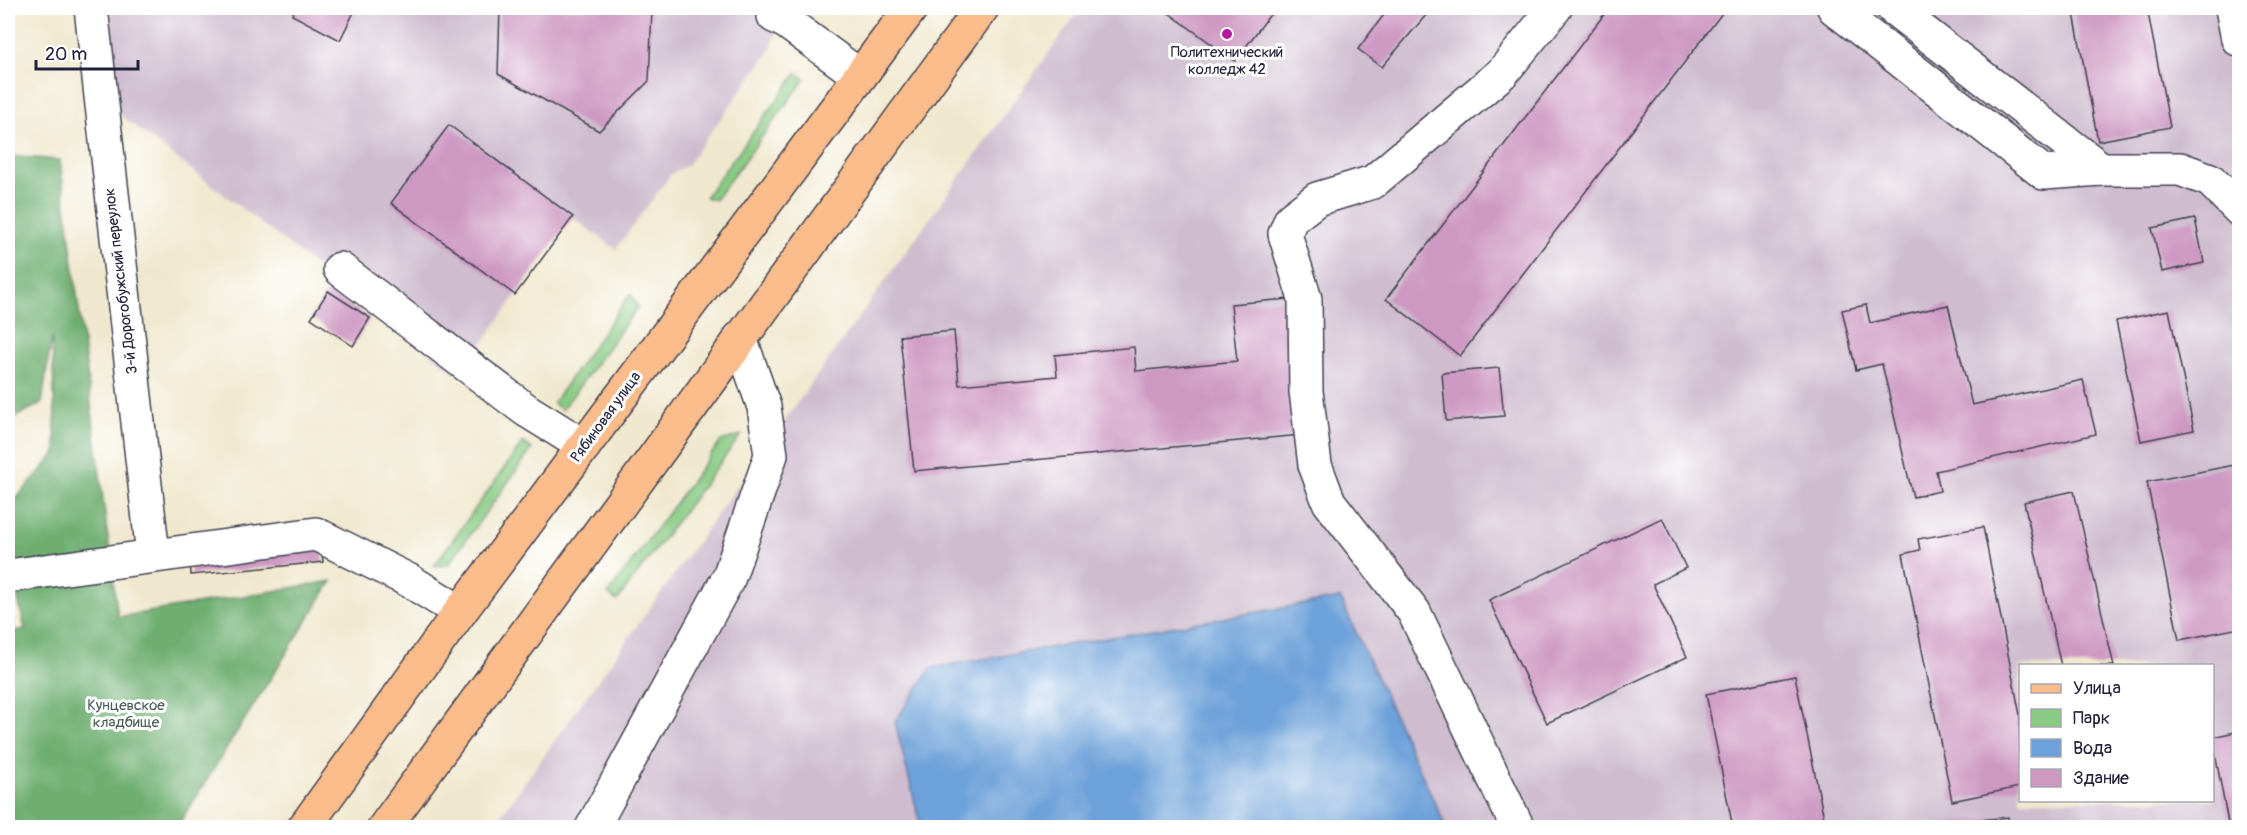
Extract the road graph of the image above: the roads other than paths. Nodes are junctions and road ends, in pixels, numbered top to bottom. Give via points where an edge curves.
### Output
1 (91, 8) edge
2 (911, 8) edge
3 (982, 8) edge
4 (1555, 8) edge
5 (1834, 8) edge
6 (1893, 8) edge
7 (2232, 8) edge
8 (774, 16) dead end
9 (2238, 39) dead end
10 (860, 76) junction
11 (2101, 169) junction
12 (2240, 210) edge
13 (340, 269) dead end
14 (740, 338) junction
15 (584, 446) junction
16 (153, 555) junction
17 (8, 576) edge
18 (460, 612) junction
19 (304, 828) edge
20 (384, 828) edge
21 (592, 828) edge
22 (1518, 828) edge

1 - 16 lane, 3-й Дорогобужский переулок
2 - 10 main road, Рябиновая улица
3 - 14 main road
4 - 22 lane via 1502,73 1382,175 1373,182 1317,198 1291,219 1285,234 1305,299 1306,391 1315,465 1329,502 1414,612
5 - 11 lane via 2044,173
6 - 11 lane
7 - 9 lane
8 - 10 lane
10 - 15 main road, Рябиновая улица
11 - 12 lane via 2180,169 2210,180
13 - 15 lane via 526,410
14 - 20 main road
14 - 21 lane via 764,407 771,455 729,577
15 - 18 main road, Рябиновая улица
16 - 17 lane
16 - 18 lane via 316,534 410,581
18 - 19 main road, Рябиновая улица

